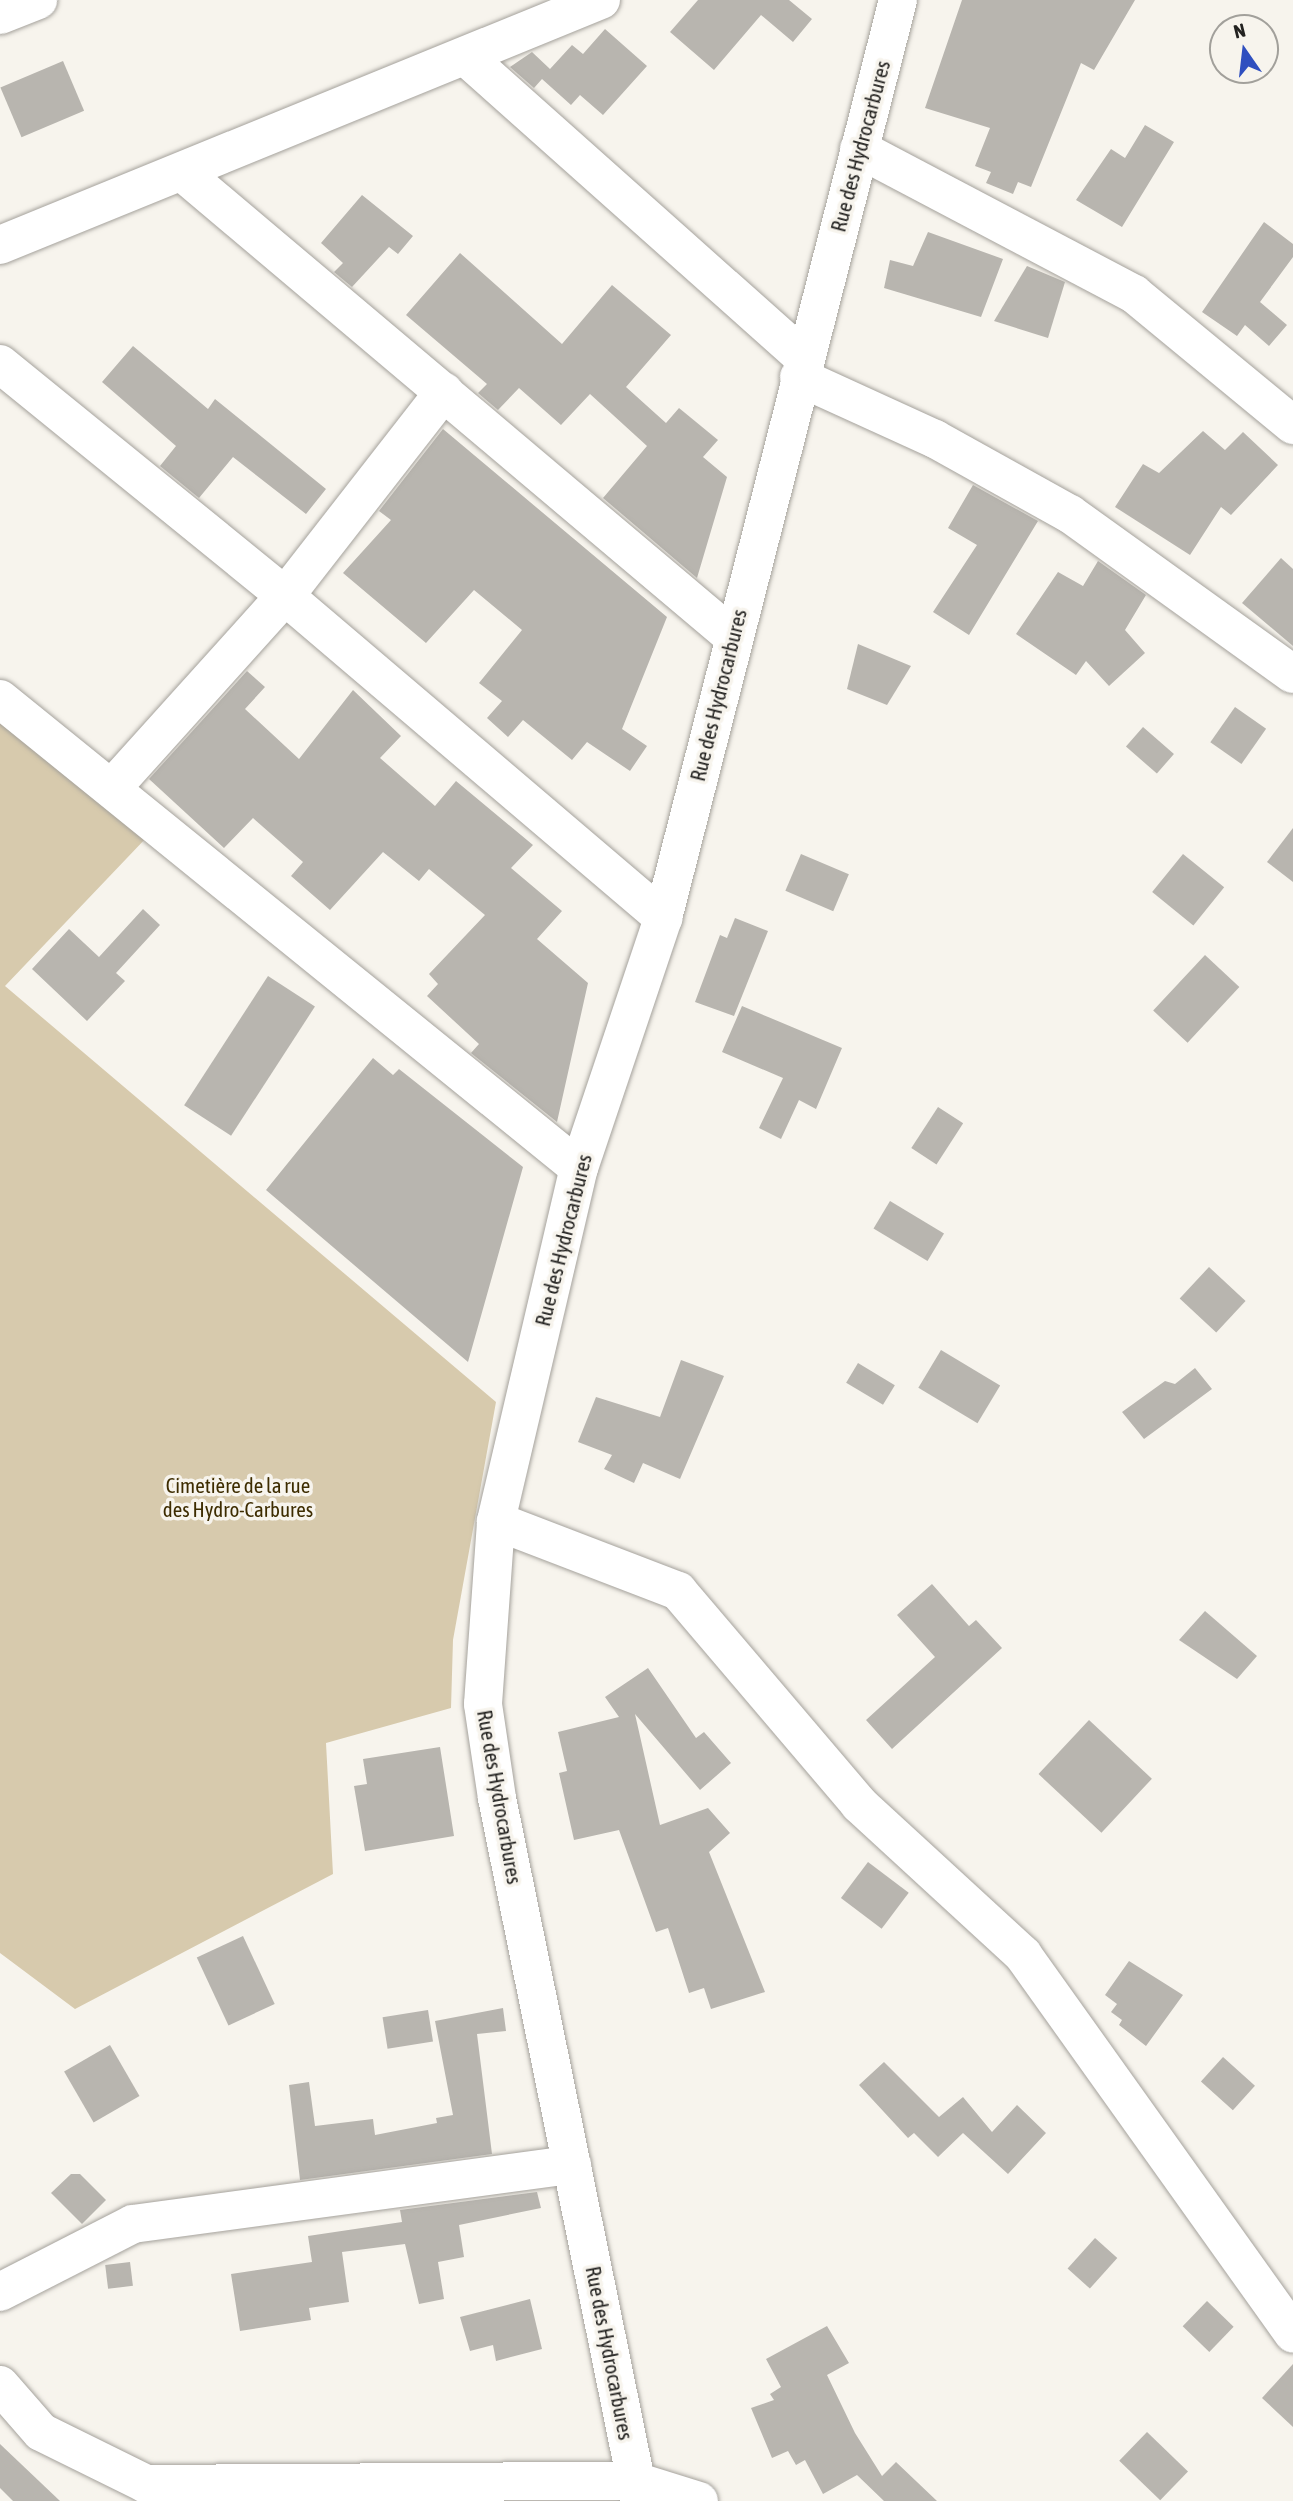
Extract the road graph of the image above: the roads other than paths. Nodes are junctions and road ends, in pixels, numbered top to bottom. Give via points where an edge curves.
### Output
1 (38, 0) edge
2 (601, 0) edge
3 (898, 0) edge
4 (0, 15) edge
5 (465, 56) junction
6 (859, 149) junction
7 (183, 172) junction
8 (0, 245) edge
9 (0, 364) edge
10 (802, 368) junction
11 (444, 392) junction
12 (1293, 425) edge
13 (285, 596) junction
14 (732, 636) junction
15 (1293, 674) edge
16 (0, 699) edge
17 (112, 788) junction
18 (663, 918) junction
19 (579, 1168) junction
20 (496, 1521) junction
21 (572, 2165) junction
22 (0, 2292) edge
23 (1293, 2334) edge
24 (0, 2385) edge
25 (637, 2491) edge
26 (699, 2501) edge

1 - 4 street
2 - 5 street
3 - 6 street, Rue des Hydrocarbures
5 - 7 street
5 - 10 street
6 - 10 street, Rue des Hydrocarbures
6 - 12 street via 1134,294
7 - 8 street
7 - 11 street
9 - 13 street
10 - 14 street, Rue des Hydrocarbures
10 - 15 street via 1070,514
11 - 13 street
11 - 14 street
13 - 17 street
13 - 18 street
14 - 18 street, Rue des Hydrocarbures
16 - 17 street
17 - 19 street
18 - 19 street, Rue des Hydrocarbures
19 - 20 street, Rue des Hydrocarbures
20 - 21 street, Rue des Hydrocarbures via 483,1704
20 - 23 street via 678,1591 859,1804 1023,1955
21 - 22 street via 133,2224
21 - 25 street, Rue des Hydrocarbures
24 - 25 street via 41,2432 146,2484
25 - 26 street

